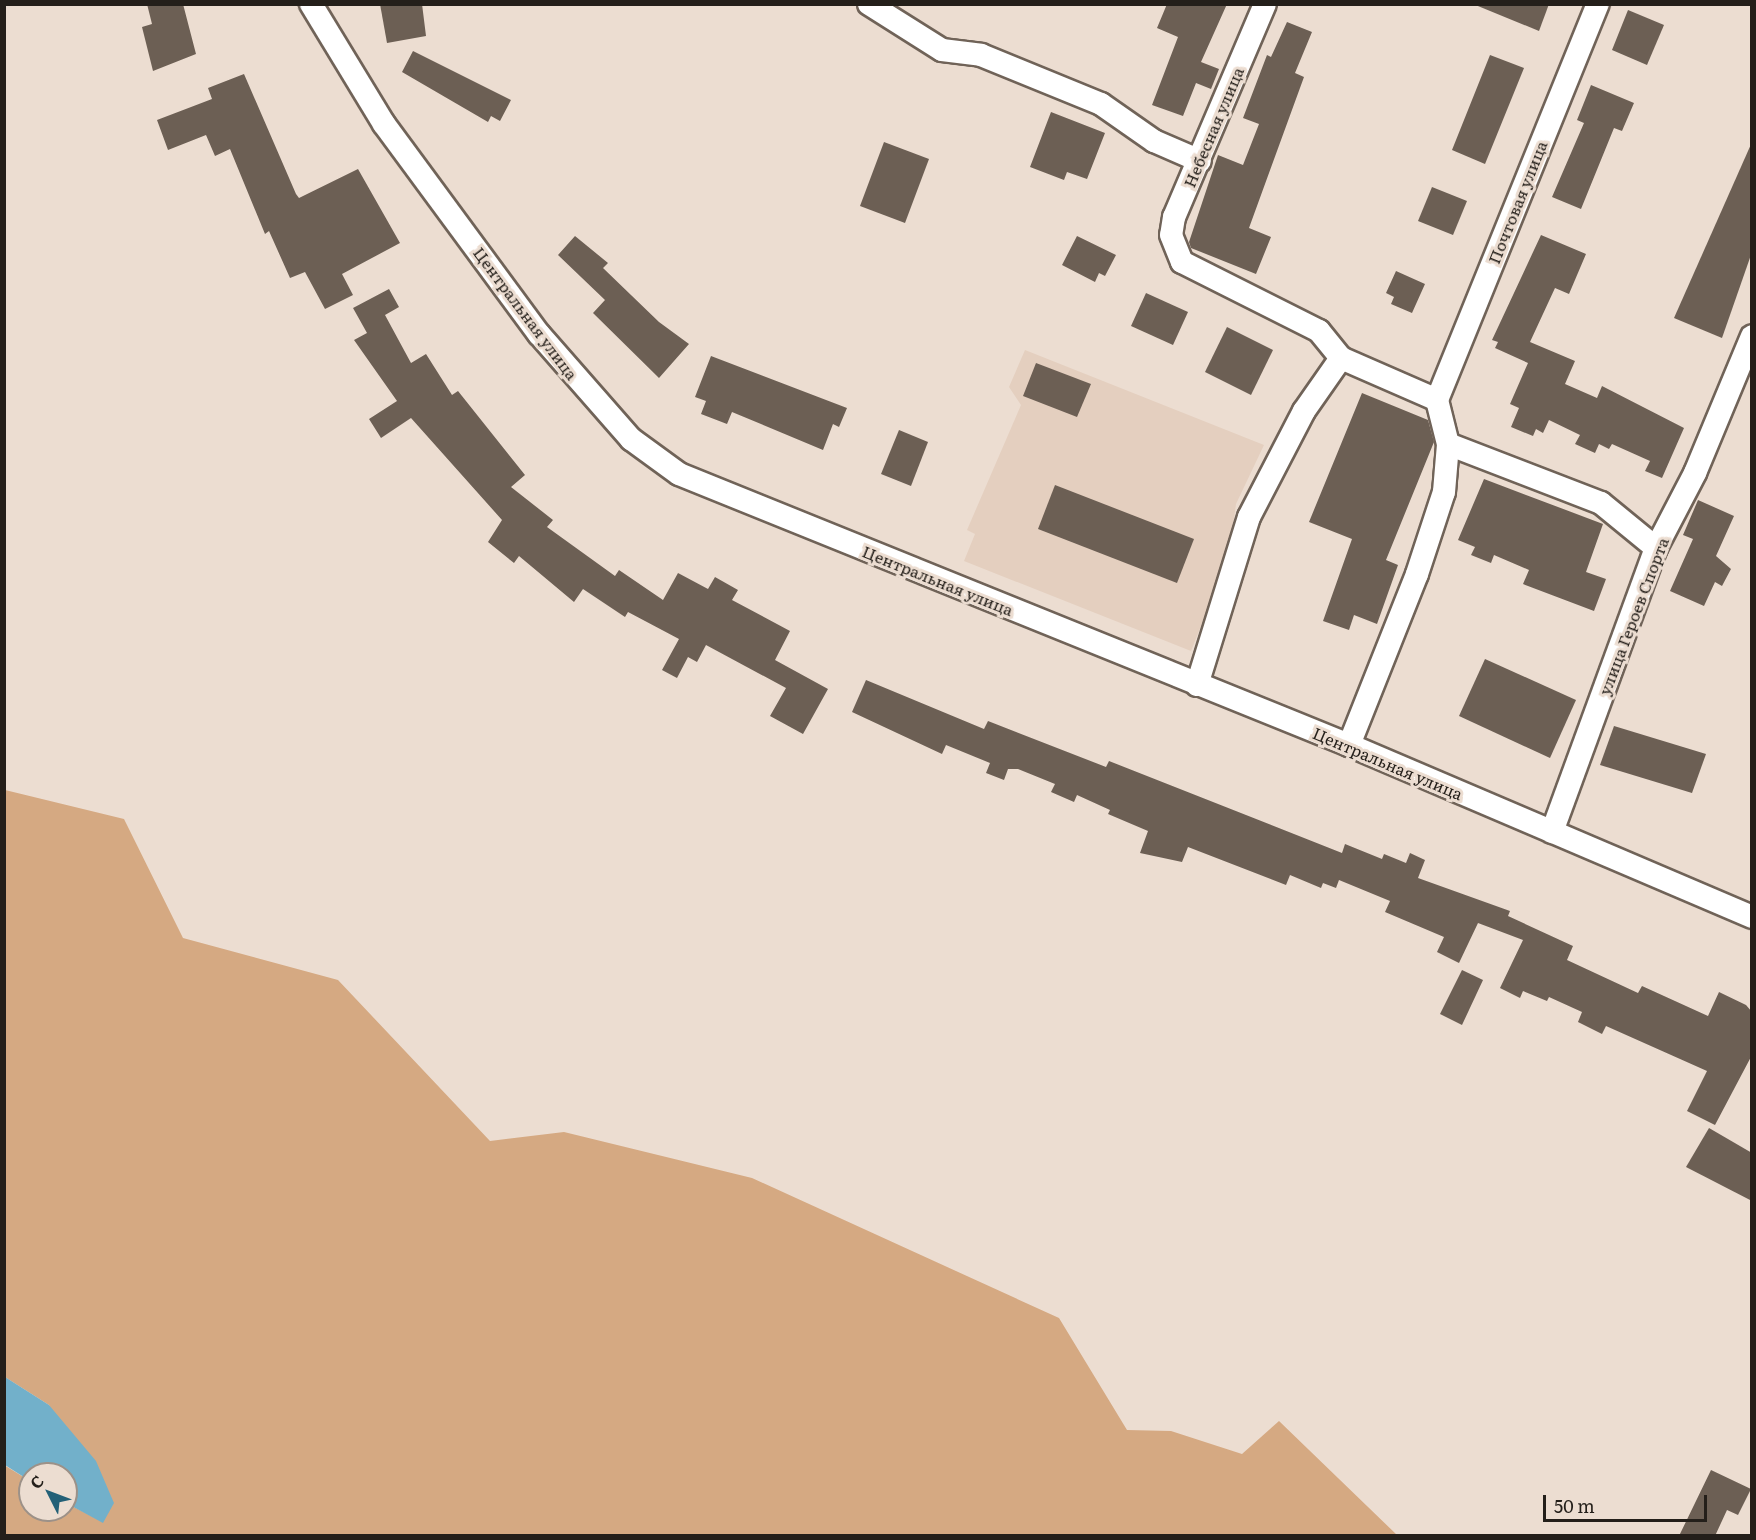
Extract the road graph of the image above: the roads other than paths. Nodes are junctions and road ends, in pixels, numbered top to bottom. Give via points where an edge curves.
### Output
1 (311, 4) edge
2 (869, 4) edge
3 (1265, 4) edge
4 (1598, 4) edge
5 (1200, 161) junction
6 (1752, 336) edge
7 (1341, 358) junction
8 (1437, 400) junction
9 (1448, 444) junction
10 (1656, 548) junction
11 (1197, 685) junction
12 (1349, 746) junction
13 (1552, 832) junction
14 (1752, 917) edge

1 - 11 street, Центральная улица via 384,124 539,334 632,439 679,474
2 - 5 street via 942,50 981,55 1101,105 1154,141
3 - 5 street, Небесная улица
4 - 8 street, Почтовая улица
5 - 7 street, Небесная улица via 1174,217 1174,251 1196,273 1319,331
6 - 10 street, улица Героев Спорта via 1695,474
7 - 8 street
7 - 11 street via 1304,411 1250,517
8 - 9 street
9 - 10 street via 1602,503
9 - 12 street via 1444,492 1421,563
10 - 13 street, улица Героев Спорта
11 - 12 street, Центральная улица
12 - 13 street, Центральная улица
13 - 14 street, Центральная улица

